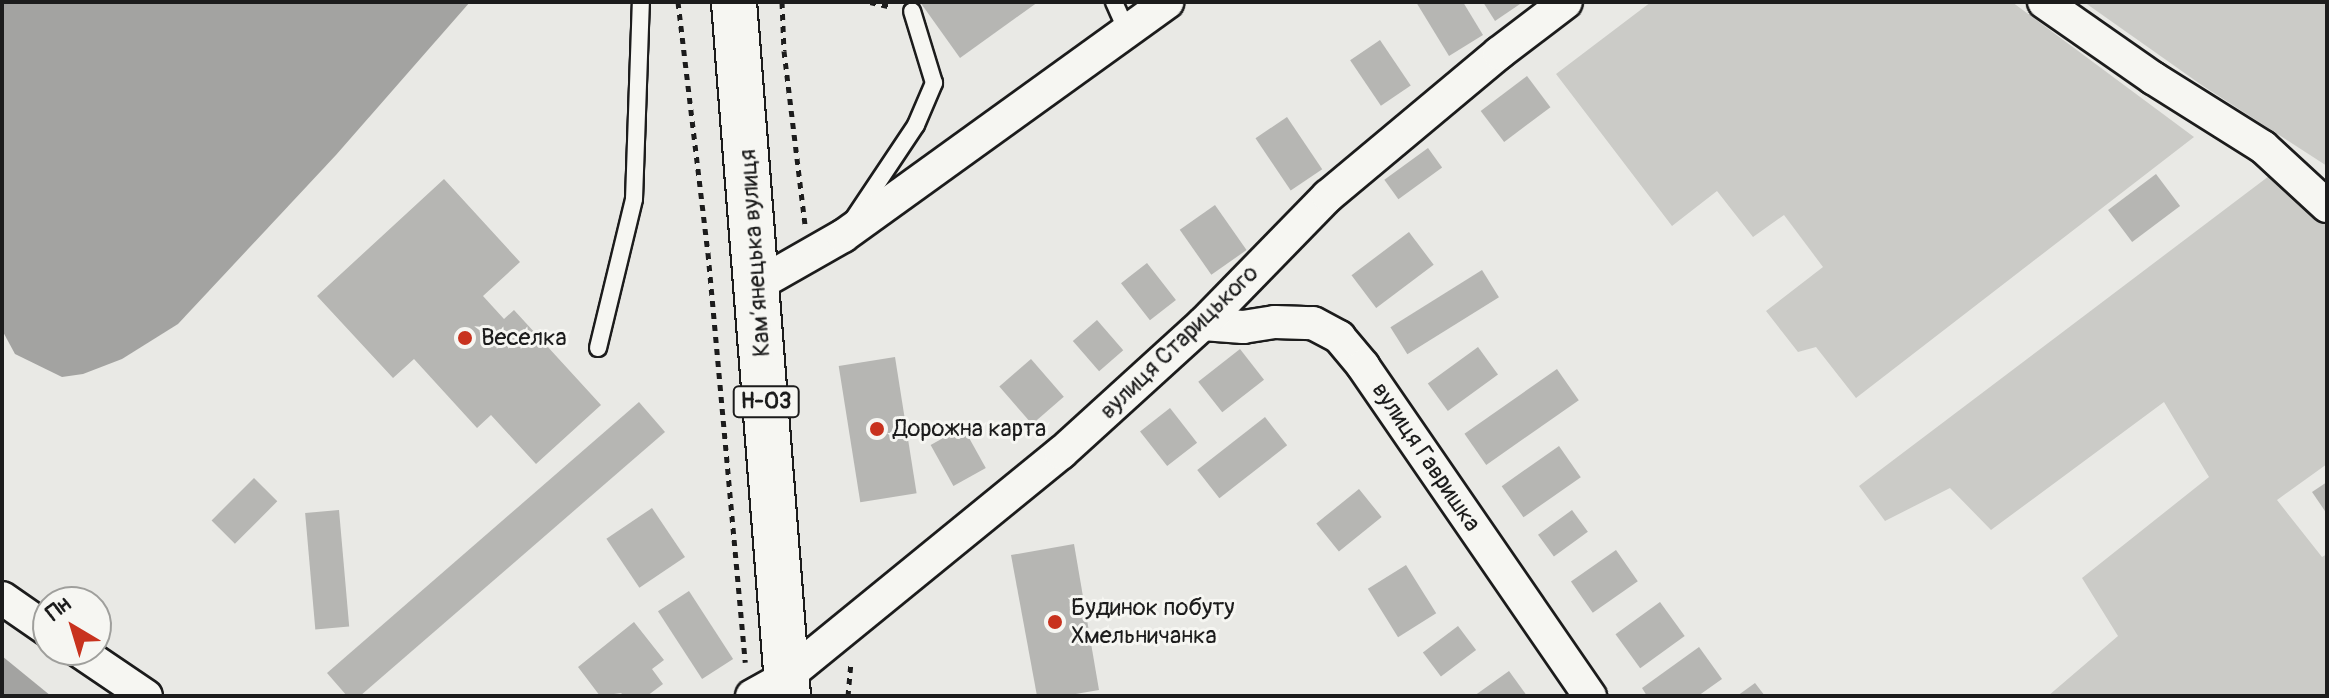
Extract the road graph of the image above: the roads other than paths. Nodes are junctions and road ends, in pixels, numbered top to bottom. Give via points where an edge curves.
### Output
1 (641, 2) edge
2 (734, 2) edge
3 (1168, 2) edge
4 (1566, 2) edge
5 (2044, 2) edge
6 (912, 11) dead end
7 (1120, 16) edge
8 (2327, 206) edge
9 (843, 236) junction
10 (757, 285) junction
11 (1203, 324) junction
12 (598, 348) dead end
13 (2, 598) edge
14 (32, 619) edge
15 (102, 666) edge
16 (768, 684) edge
17 (146, 696) edge
18 (1590, 696) edge

1 - 12 lane via 634,199
2 - 10 main road, Камʼянецька вулиця / Н-03
3 - 7 street
4 - 11 street, вулиця Старицького via 1328,196
5 - 8 street via 2263,147
6 - 9 lane via 934,83 916,125
7 - 9 street
9 - 10 street
10 - 16 main road, Камʼянецька вулиця / Н-03
11 - 16 street, вулиця Старицького via 1061,453
11 - 18 street, вулиця Гавришка via 1313,323 1339,337
13 - 14 street
15 - 17 street

